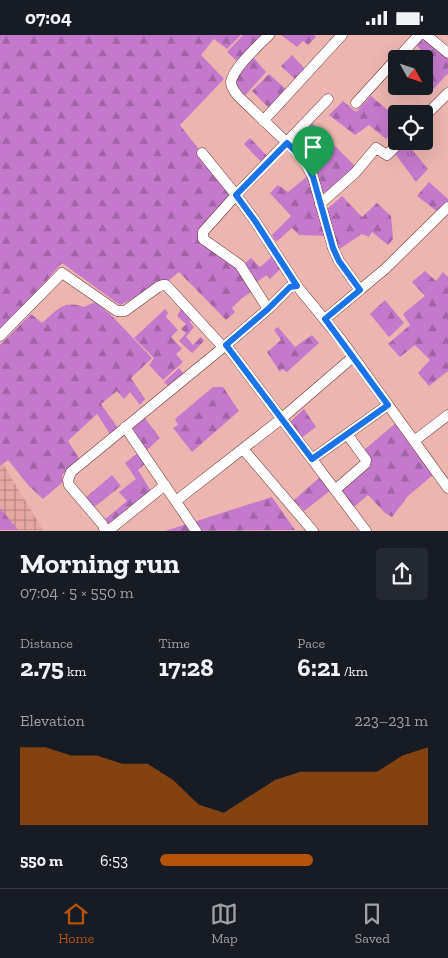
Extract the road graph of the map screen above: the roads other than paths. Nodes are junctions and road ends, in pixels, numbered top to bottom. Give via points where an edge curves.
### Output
1 (268, 35) edge
2 (342, 35) edge
3 (419, 35) edge
4 (426, 35) edge
5 (405, 50) edge
6 (448, 53) edge
7 (388, 69) edge
8 (448, 93) edge
9 (328, 99) dead end
10 (356, 103) dead end
11 (433, 108) edge
12 (264, 121) junction
13 (287, 143) junction
14 (392, 150) edge
15 (202, 153) dead end
16 (236, 195) junction
17 (320, 205) junction
18 (448, 207) edge
19 (297, 286) junction
20 (360, 290) junction
21 (268, 309) junction
22 (325, 319) junction
23 (0, 336) edge
24 (224, 346) junction
25 (353, 357) junction
26 (388, 405) junction
27 (448, 415) edge
28 (281, 419) junction
29 (125, 427) junction
30 (347, 434) junction
31 (414, 441) junction
32 (243, 449) junction
33 (312, 459) junction
34 (165, 485) junction
35 (448, 488) edge
36 (335, 490) junction
37 (176, 501) junction
38 (107, 531) edge
39 (196, 531) edge
40 (314, 531) edge
41 (366, 531) edge

1 - 12 street via 236,71 231,82 238,96
2 - 12 street
3 - 5 street
4 - 6 street
7 - 10 street
8 - 11 street
9 - 13 street
12 - 13 street
13 - 16 street
13 - 17 street via 309,168
14 - 17 street via 387,155 376,148 355,173
15 - 16 street
16 - 19 street
16 - 21 street via 203,233 203,239 240,265
17 - 20 street via 339,261
18 - 20 street
19 - 21 street via 290,287
19 - 22 street
20 - 22 street
21 - 24 street
22 - 25 street
23 - 24 street via 62,273 121,312 166,285
24 - 28 street
24 - 29 street
25 - 26 street
25 - 28 street
26 - 30 street
26 - 31 street
27 - 31 street
28 - 32 street
28 - 33 street
29 - 34 street
29 - 38 street via 71,472 68,480
30 - 33 street
30 - 36 street via 366,460
31 - 35 street
32 - 37 street
32 - 40 street
33 - 36 street
34 - 37 street
34 - 38 street
36 - 41 street
37 - 39 street

